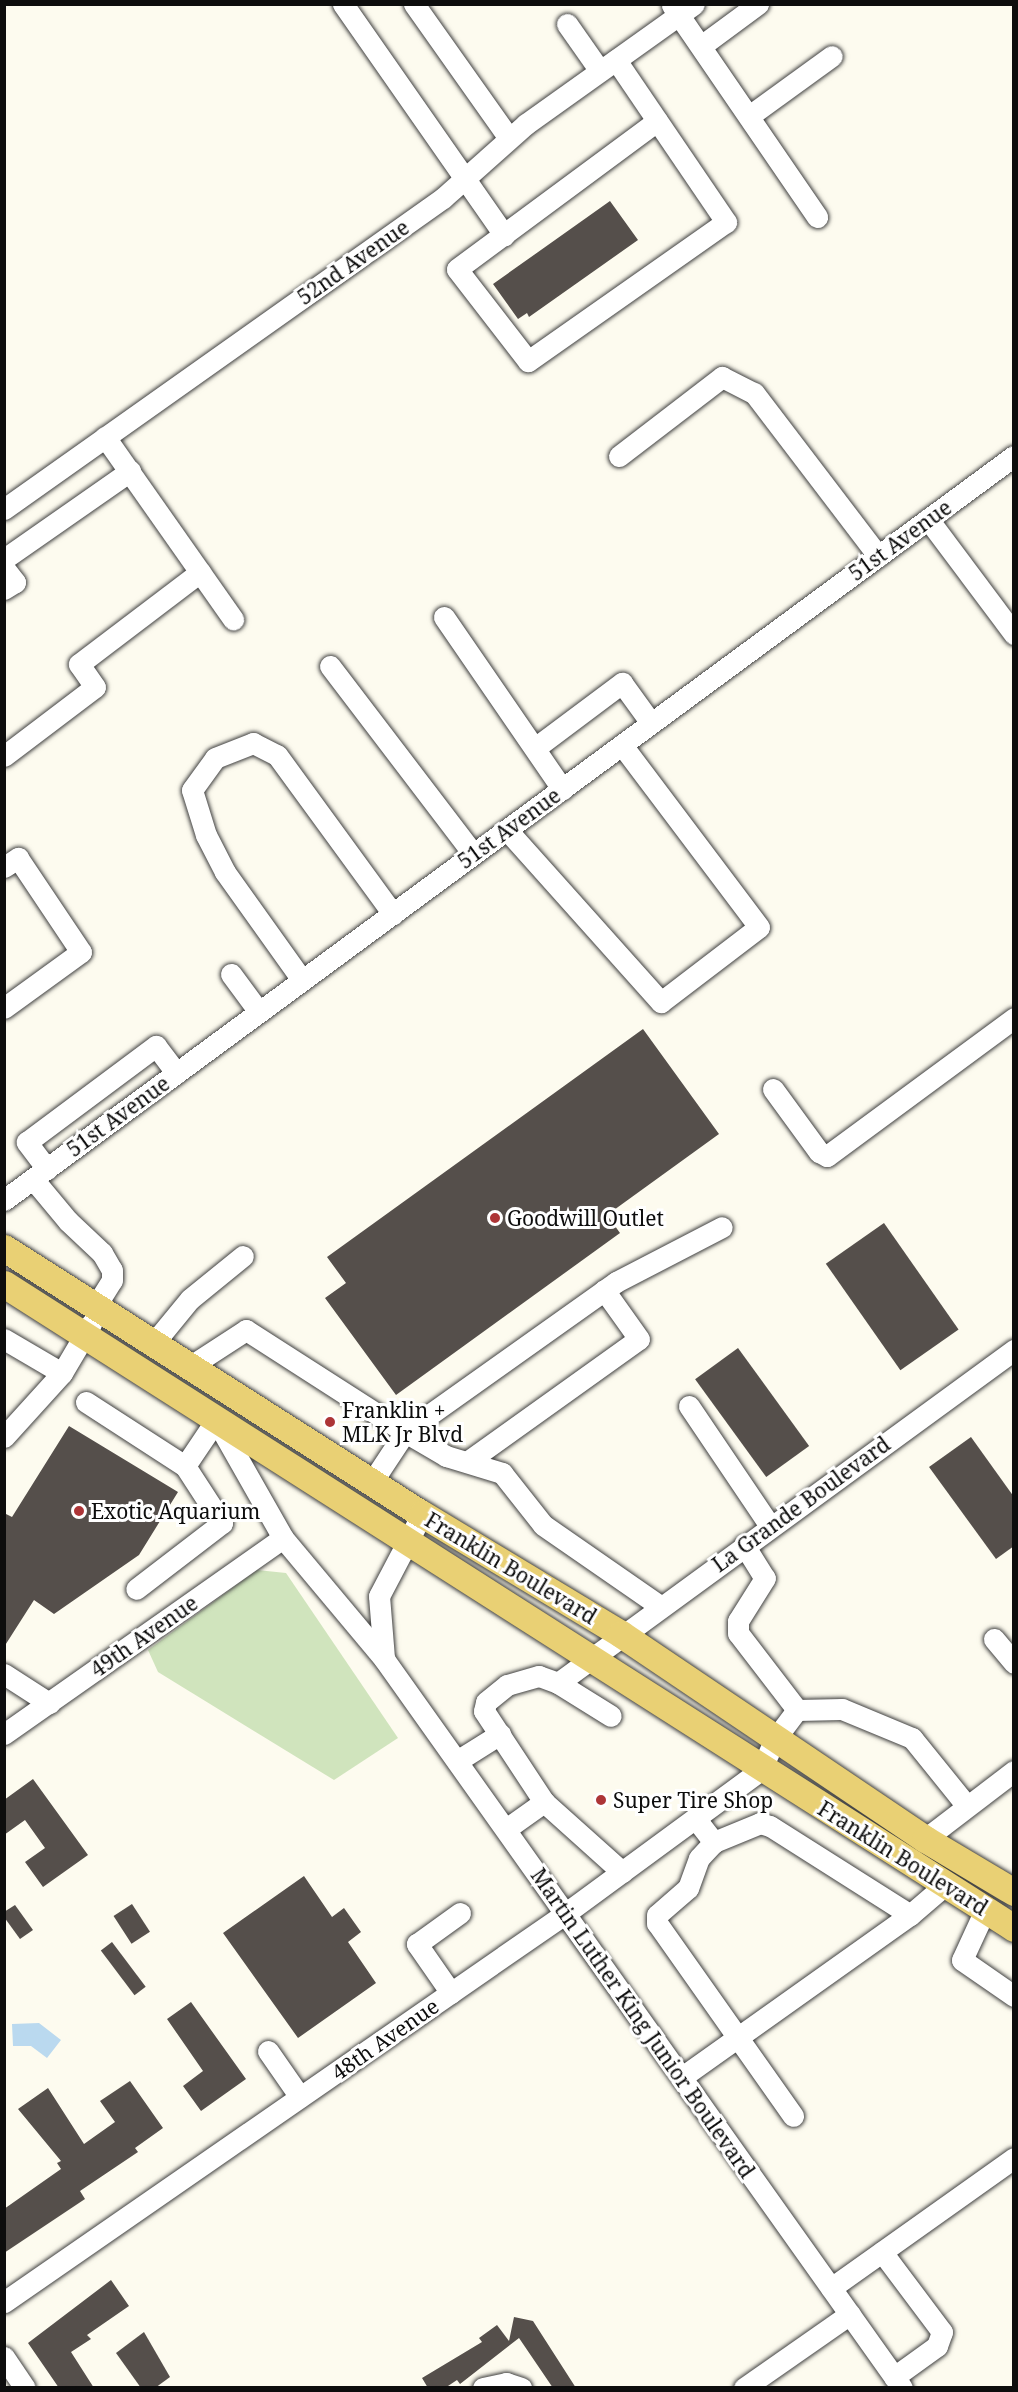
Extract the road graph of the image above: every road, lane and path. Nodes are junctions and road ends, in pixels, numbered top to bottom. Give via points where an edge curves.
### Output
1 (343, 4) edge
2 (414, 4) edge
3 (758, 4) edge
4 (682, 8) edge
5 (567, 24) dead end
6 (701, 46) junction
7 (832, 56) dead end
8 (608, 65) junction
9 (749, 116) junction
10 (657, 121) junction
11 (508, 138) junction
12 (466, 181) junction
13 (817, 217) dead end
14 (504, 235) junction
15 (105, 437) junction
16 (619, 456) dead end
17 (1014, 456) edge
18 (130, 471) junction
19 (4, 508) edge
20 (928, 519) junction
21 (878, 556) junction
22 (5, 559) edge
23 (200, 572) junction
24 (4, 589) edge
25 (444, 617) dead end
26 (233, 619) dead end
27 (1014, 634) edge
28 (330, 666) dead end
29 (651, 723) junction
30 (622, 745) junction
31 (535, 748) junction
32 (4, 756) edge
33 (562, 789) junction
34 (507, 830) junction
35 (474, 854) junction
36 (4, 867) edge
37 (393, 914) junction
38 (231, 974) dead end
39 (302, 980) junction
40 (4, 1008) edge
41 (259, 1012) junction
42 (1014, 1018) edge
43 (176, 1073) junction
44 (773, 1089) dead end
45 (40, 1174) junction
46 (4, 1200) edge
47 (722, 1227) dead end
48 (4, 1248) edge
49 (243, 1256) dead end
50 (4, 1284) edge
51 (604, 1290) junction
52 (91, 1322) junction
53 (4, 1340) edge
54 (153, 1344) junction
55 (1014, 1350) edge
56 (189, 1367) junction
57 (62, 1373) junction
58 (86, 1402) dead end
59 (689, 1406) dead end
60 (216, 1420) junction
61 (405, 1432) junction
62 (4, 1437) edge
63 (467, 1462) junction
64 (185, 1466) junction
65 (372, 1482) junction
66 (422, 1514) junction
67 (770, 1526) junction
68 (283, 1538) junction
69 (406, 1539) junction
70 (744, 1545) junction
71 (136, 1589) dead end
72 (660, 1606) junction
73 (621, 1634) junction
74 (994, 1639) dead end
75 (588, 1658) junction
76 (384, 1659) junction
77 (1014, 1663) edge
78 (4, 1674) edge
79 (558, 1683) junction
80 (49, 1703) junction
81 (797, 1710) junction
82 (611, 1716) dead end
83 (4, 1734) edge
84 (500, 1734) junction
85 (775, 1739) junction
86 (457, 1761) junction
87 (761, 1770) junction
88 (1014, 1771) edge
89 (544, 1802) junction
90 (966, 1805) junction
91 (695, 1818) junction
92 (506, 1829) junction
93 (925, 1839) junction
94 (714, 1842) junction
95 (622, 1872) junction
96 (945, 1884) junction
97 (1014, 1893) edge
98 (985, 1910) junction
99 (460, 1913) dead end
100 (566, 1913) junction
101 (910, 1915) junction
102 (1014, 1928) edge
103 (451, 1993) junction
104 (1014, 1996) edge
105 (738, 2037) junction
106 (267, 2052) dead end
107 (682, 2077) junction
108 (300, 2097) junction
109 (793, 2116) dead end
110 (1014, 2158) edge
111 (882, 2252) junction
112 (831, 2288) junction
113 (4, 2302) edge
114 (850, 2314) junction
115 (4, 2357) edge
116 (898, 2382) edge
117 (25, 2388) edge
118 (483, 2388) edge
119 (521, 2388) edge
120 (744, 2388) edge

1 - 12 street
2 - 11 street
3 - 6 street
4 - 6 street
4 - 8 street, 52nd Avenue
5 - 8 street
6 - 9 street
7 - 9 street
8 - 10 street
8 - 11 street, 52nd Avenue
9 - 13 street
10 - 14 street
10 - 14 street via 726,222 528,361 457,269
11 - 12 street, 52nd Avenue
12 - 14 street
12 - 15 street, 52nd Avenue
15 - 18 street
15 - 19 street, 52nd Avenue
16 - 21 street via 722,377 754,393
17 - 20 street, 51st Avenue
18 - 22 street
18 - 23 street
20 - 21 street, 51st Avenue
20 - 27 street
21 - 29 street, 51st Avenue
22 - 24 street via 15,582
23 - 26 street
23 - 32 street via 79,664 95,687
25 - 31 street
28 - 35 street
29 - 30 street, 51st Avenue
29 - 31 street via 622,683
30 - 33 street, 51st Avenue
30 - 34 street via 759,927 661,1002
31 - 33 street
33 - 34 street, 51st Avenue
34 - 35 street, 51st Avenue
35 - 37 street, 51st Avenue
36 - 40 street via 18,858 81,952
37 - 39 street, 51st Avenue
37 - 39 street via 277,755 253,743 215,758 192,790 206,835 225,872
38 - 41 street
39 - 41 street, 51st Avenue
41 - 43 street, 51st Avenue
42 - 44 street via 826,1156 819,1152
43 - 45 street, 51st Avenue
43 - 45 street via 156,1046 36,1135 27,1142
45 - 46 street, 51st Avenue
45 - 52 street via 68,1221 102,1253 112,1270 112,1280
47 - 51 street
48 - 52 main road, Franklin Boulevard
49 - 54 street via 190,1299
50 - 52 main road, Franklin Boulevard via 44,1309
51 - 61 street
51 - 63 street via 639,1339
52 - 54 main road, Franklin Boulevard
52 - 56 main road via 161,1366
52 - 57 street
52 - 60 main road, Franklin Boulevard
53 - 57 street
54 - 56 main road, Franklin Boulevard
55 - 67 street, La Grande Boulevard
56 - 61 street via 246,1330
56 - 65 main road, Franklin Boulevard
57 - 62 street
58 - 64 street
59 - 67 street
60 - 64 street
60 - 68 street, Martin Luther King Junior Boulevard
60 - 69 main road, Franklin Boulevard
61 - 63 street via 446,1456
61 - 65 street
63 - 72 street via 502,1473 543,1525
64 - 71 street via 222,1523
65 - 66 main road, Franklin Boulevard
66 - 69 street
66 - 73 main road, Franklin Boulevard
67 - 70 street, La Grande Boulevard
68 - 76 street, Martin Luther King Junior Boulevard
68 - 80 street, 49th Avenue
69 - 75 main road, Franklin Boulevard
69 - 76 street via 379,1596
70 - 72 street, La Grande Boulevard
70 - 81 street via 765,1578 738,1621 738,1633
72 - 73 street, La Grande Boulevard
73 - 75 street, La Grande Boulevard
73 - 85 main road, Franklin Boulevard
74 - 77 street
75 - 79 street, La Grande Boulevard
75 - 87 main road, Franklin Boulevard
76 - 86 street, Martin Luther King Junior Boulevard
78 - 80 street
79 - 82 street
79 - 84 street via 539,1676 507,1685 486,1702 484,1711
80 - 83 street, 49th Avenue
81 - 85 street
81 - 90 street via 842,1709 912,1738
84 - 86 street
84 - 89 street
85 - 87 street
85 - 93 main road, Franklin Boulevard
86 - 92 street, Martin Luther King Junior Boulevard
87 - 91 street, 48th Avenue
87 - 96 main road, Franklin Boulevard
88 - 90 street
89 - 92 street
89 - 95 street
90 - 93 street
91 - 94 street
91 - 95 street, 48th Avenue
92 - 100 street, Martin Luther King Junior Boulevard
93 - 97 main road, Franklin Boulevard
94 - 101 street via 760,1823 770,1826
94 - 105 street via 699,1858 688,1888 657,1915 657,1923
95 - 100 street, 48th Avenue
96 - 98 main road, Franklin Boulevard
96 - 101 street
98 - 102 main road, Franklin Boulevard
98 - 104 street via 962,1960
99 - 103 street via 417,1944
100 - 103 street, 48th Avenue
100 - 107 street, Martin Luther King Junior Boulevard
101 - 105 street
103 - 108 street, 48th Avenue
105 - 107 street
105 - 109 street
106 - 108 street
107 - 112 street, Martin Luther King Junior Boulevard
108 - 113 street, 48th Avenue
110 - 111 street
111 - 112 street
111 - 116 street via 942,2332 937,2346
112 - 114 street, Martin Luther King Junior Boulevard
114 - 116 street, Martin Luther King Junior Boulevard
114 - 120 street
115 - 117 street
118 - 119 street via 506,2383

